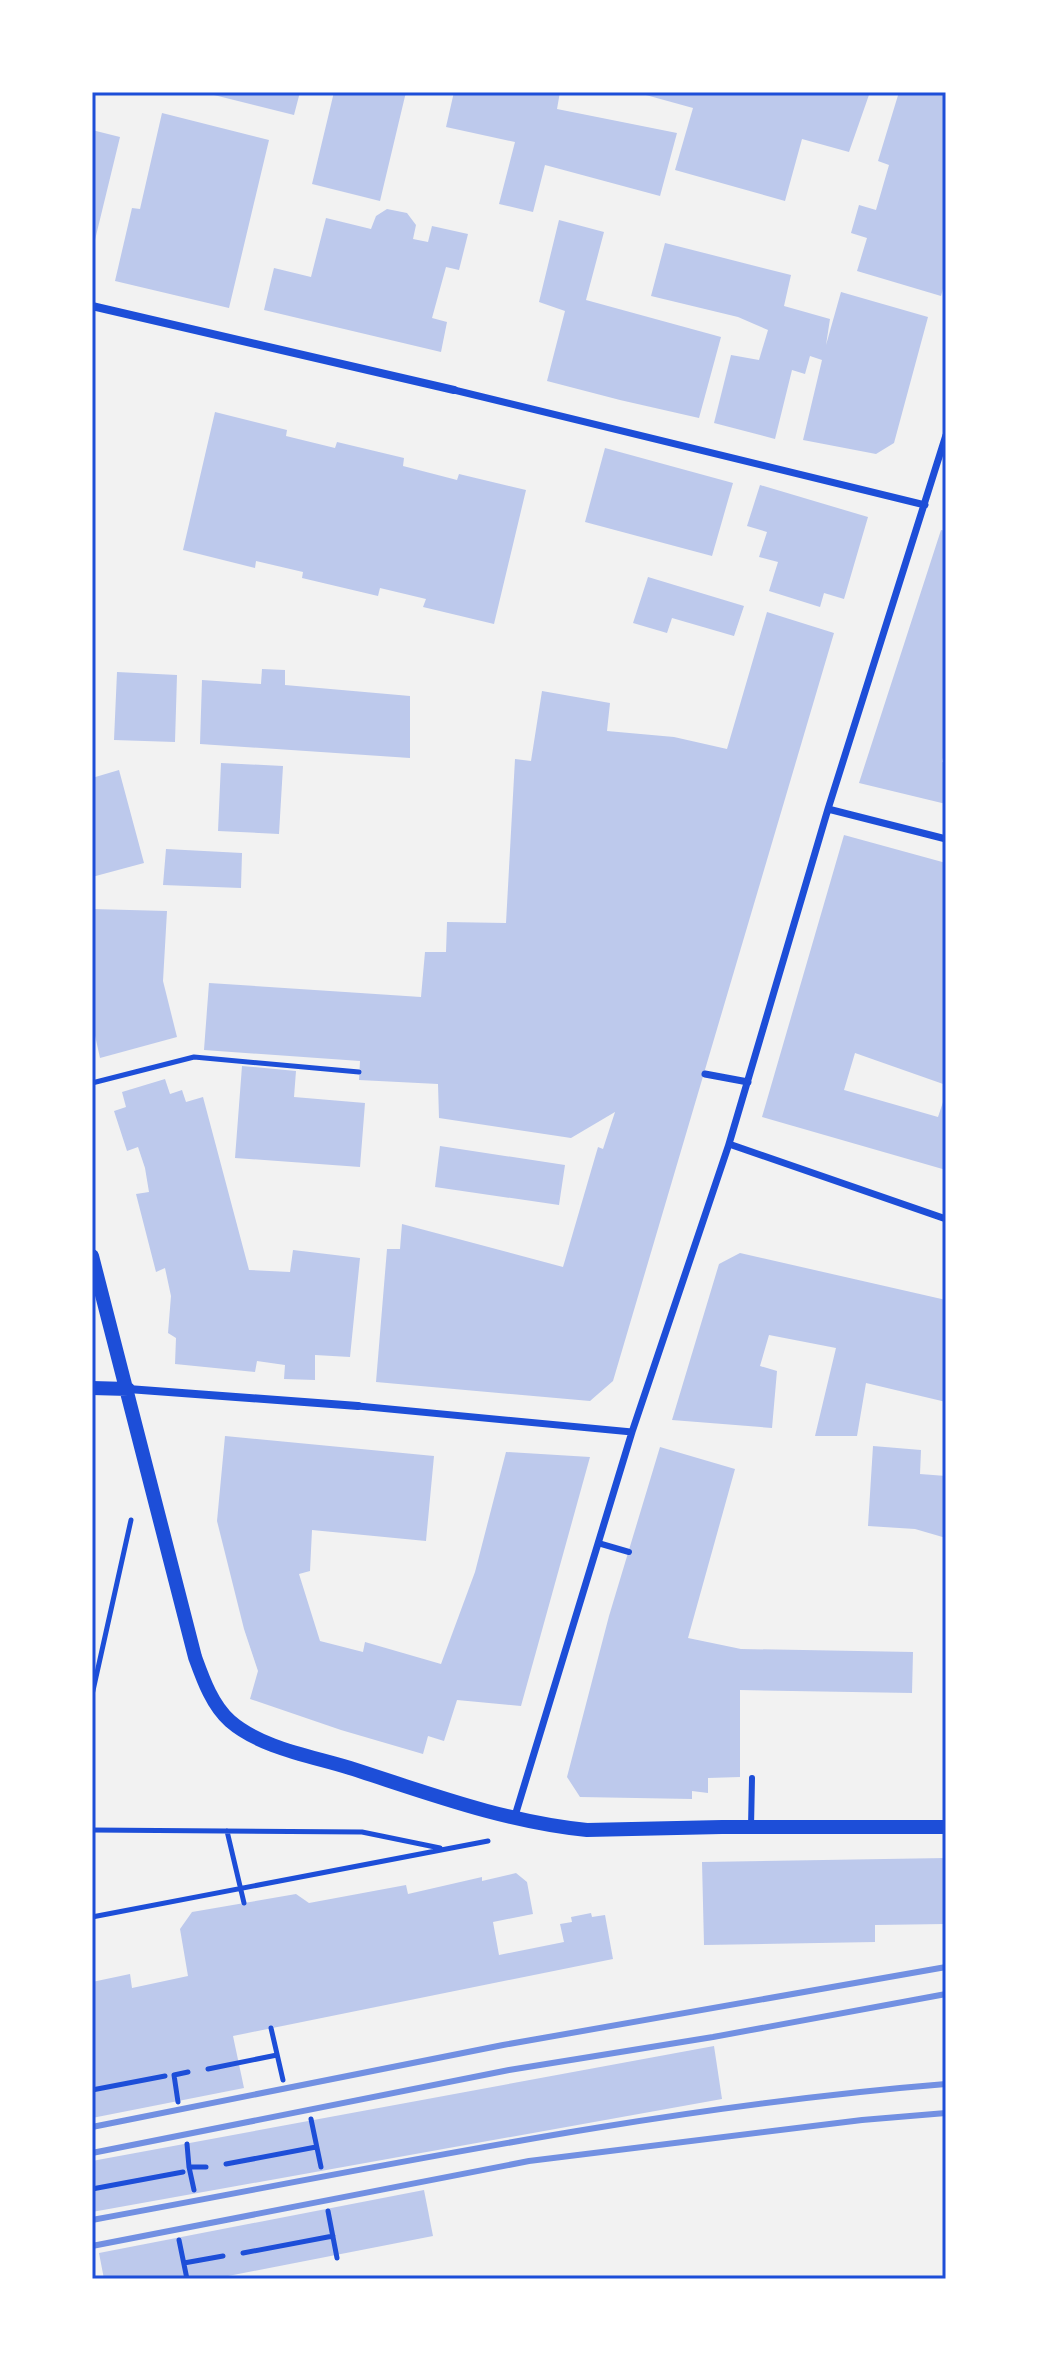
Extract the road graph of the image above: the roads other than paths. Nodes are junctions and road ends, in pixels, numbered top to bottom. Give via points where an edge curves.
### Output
1 (92, 306) edge
2 (454, 390) joint
3 (946, 435) edge
4 (925, 505) junction
5 (828, 809) junction
6 (946, 839) edge
7 (705, 1074) dead end
8 (748, 1082) junction
9 (729, 1144) junction
10 (946, 1219) edge
11 (92, 1256) edge
12 (92, 1388) edge
13 (128, 1389) junction
14 (358, 1406) joint
15 (632, 1432) junction
16 (598, 1543) junction
17 (629, 1552) dead end
18 (752, 1778) dead end
19 (514, 1819) junction
20 (751, 1827) junction
21 (946, 1827) edge

1 - 2 street
2 - 4 street
3 - 4 street
4 - 5 street
5 - 6 street
5 - 8 street
7 - 8 street
8 - 9 street
9 - 10 street
9 - 15 street
11 - 13 street
12 - 13 street
13 - 14 street
13 - 19 street via 195,1657 228,1719 244,1732 292,1750
14 - 15 street
15 - 16 street
16 - 17 lane
16 - 19 street
18 - 20 lane
19 - 20 street via 587,1830
20 - 21 street

